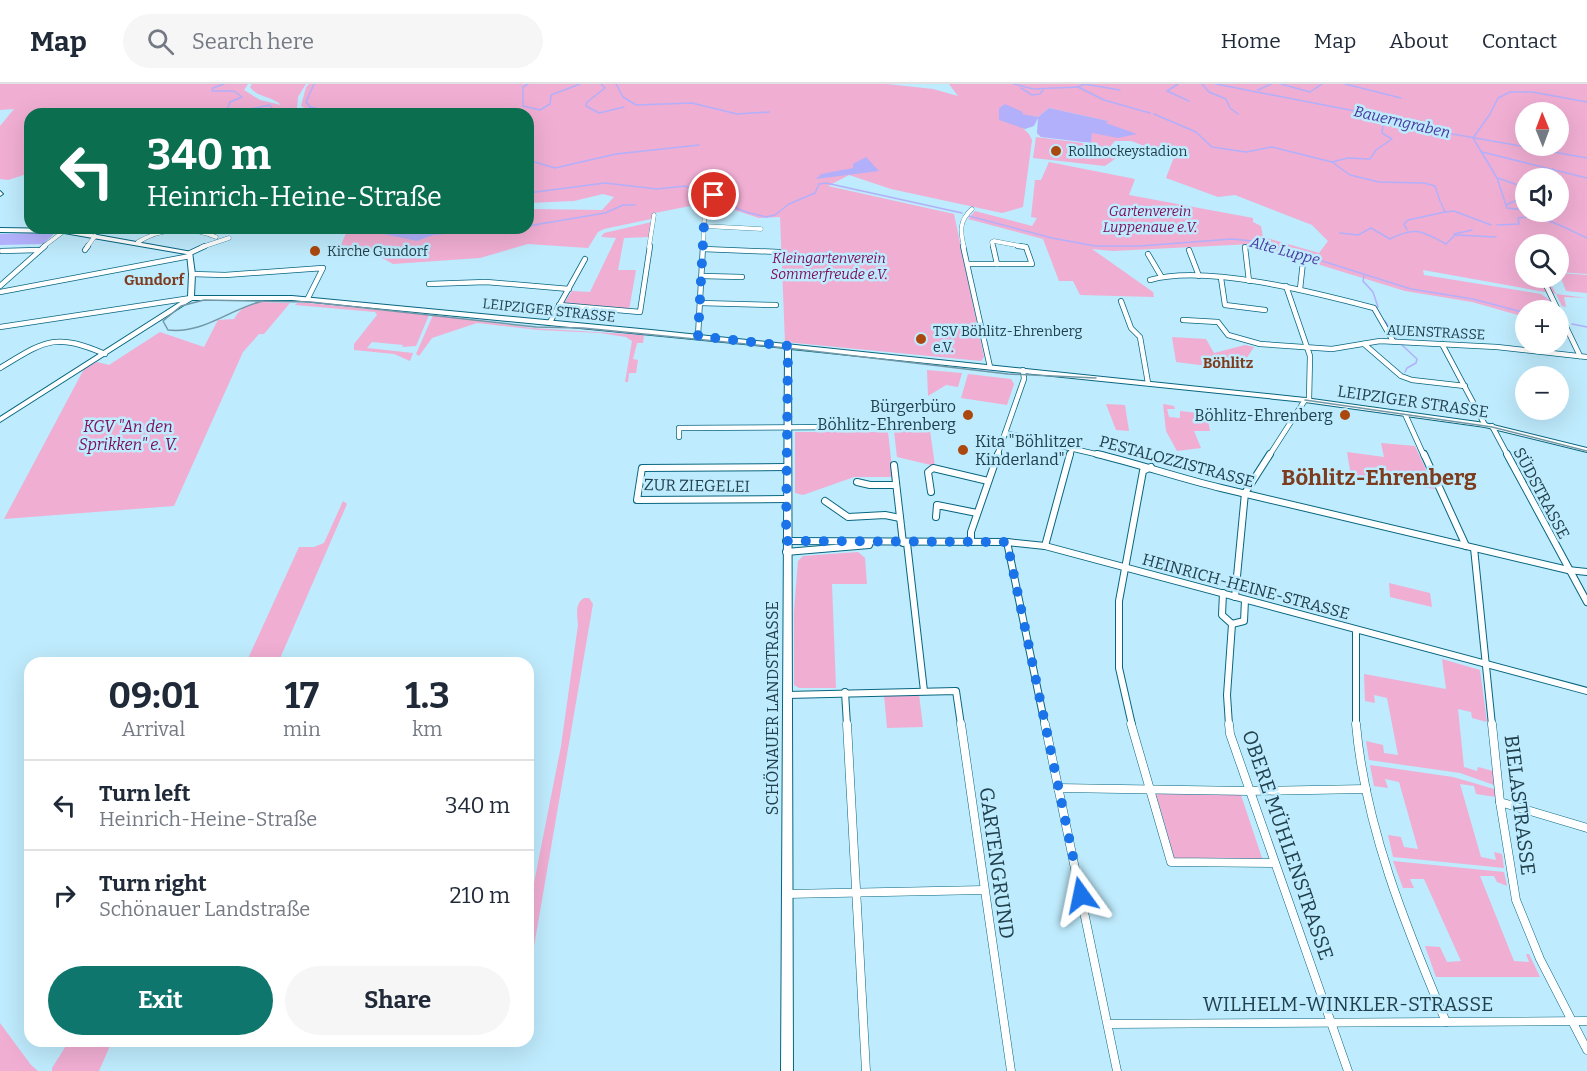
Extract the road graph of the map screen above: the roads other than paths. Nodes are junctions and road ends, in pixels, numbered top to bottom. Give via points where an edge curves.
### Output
1 (719, 187) dead end
2 (972, 209) dead end
3 (654, 215) dead end
4 (704, 226) junction
5 (761, 229) dead end
6 (0, 230) edge
7 (24, 230) edge
8 (60, 234) edge
9 (83, 234) edge
10 (157, 234) edge
11 (210, 234) edge
12 (95, 236) junction
13 (216, 237) junction
14 (138, 242) junction
15 (210, 243) junction
16 (1245, 247) dead end
17 (704, 249) junction
18 (39, 250) junction
19 (85, 250) dead end
20 (1189, 250) dead end
21 (2, 251) dead end
22 (779, 252) dead end
23 (1148, 254) dead end
24 (190, 255) junction
25 (585, 259) dead end
26 (1303, 262) dead end
27 (969, 264) junction
28 (997, 264) junction
29 (192, 274) junction
30 (702, 276) junction
31 (1161, 276) junction
32 (1199, 276) junction
33 (742, 278) dead end
34 (1221, 278) junction
35 (1149, 280) dead end
36 (1249, 281) junction
37 (429, 284) dead end
38 (0, 286) edge
39 (1286, 286) junction
40 (1548, 288) edge
41 (569, 289) junction
42 (1300, 289) junction
43 (0, 292) edge
44 (191, 297) junction
45 (309, 298) junction
46 (1121, 301) dead end
47 (700, 303) junction
48 (560, 305) junction
49 (776, 306) dead end
50 (1265, 310) dead end
51 (1183, 320) dead end
52 (550, 322) junction
53 (0, 327) edge
54 (698, 336) junction
55 (1393, 341) junction
56 (1364, 344) junction
57 (1442, 344) junction
58 (788, 346) junction
59 (1309, 349) junction
60 (105, 354) junction
61 (1580, 356) junction
62 (1587, 357) edge
63 (990, 367) junction
64 (0, 368) edge
65 (1023, 370) junction
66 (1148, 383) junction
67 (1465, 386) junction
68 (1307, 400) junction
69 (1405, 414) junction
70 (0, 420) edge
71 (1489, 426) junction
72 (848, 427) dead end
73 (786, 428) junction
74 (1005, 433) junction
75 (679, 437) dead end
76 (1072, 449) junction
77 (1587, 450) edge
78 (894, 465) dead end
79 (786, 467) junction
80 (1151, 468) junction
81 (988, 481) junction
82 (857, 482) dead end
83 (896, 485) junction
84 (931, 492) dead end
85 (1245, 493) junction
86 (786, 499) junction
87 (825, 501) dead end
88 (977, 513) junction
89 (936, 517) dead end
90 (900, 518) junction
91 (971, 542) junction
92 (1007, 542) junction
93 (894, 543) junction
94 (905, 543) junction
95 (1045, 546) junction
96 (786, 547) junction
97 (1470, 547) junction
98 (1126, 568) junction
99 (1568, 570) junction
100 (1587, 572) edge
101 (1223, 593) junction
102 (1235, 597) junction
103 (1245, 600) junction
104 (1587, 602) edge
105 (1232, 624) junction
106 (1356, 630) junction
107 (1486, 663) junction
108 (1587, 691) edge
109 (845, 692) junction
110 (924, 692) junction
111 (786, 694) junction
112 (1058, 788) junction
113 (1366, 789) junction
114 (1151, 790) junction
115 (1248, 791) junction
116 (1500, 802) junction
117 (1587, 828) edge
118 (1274, 863) junction
119 (984, 890) junction
120 (856, 891) junction
121 (787, 894) junction
122 (1587, 1021) edge
123 (1330, 1022) junction
124 (1446, 1022) junction
125 (1572, 1022) junction
126 (1109, 1024) junction
127 (1587, 1050) edge
128 (787, 1071) edge
129 (866, 1071) edge
130 (1011, 1071) edge
131 (1118, 1071) edge
132 (1348, 1071) edge

1 - 4 street via 705,205
2 - 27 street via 960,224
3 - 48 street via 640,312
4 - 5 street
4 - 17 street
6 - 7 street
8 - 18 street
9 - 12 street
10 - 14 street
11 - 13 street
12 - 14 street
12 - 19 street
13 - 15 street
13 - 15 street via 229,238
14 - 24 street
15 - 24 street
16 - 36 street
17 - 22 street
17 - 30 street
18 - 21 street
18 - 38 street
20 - 32 street
23 - 31 street
24 - 29 street
24 - 43 street
25 - 41 street
26 - 42 street
27 - 28 street
27 - 63 street
28 - 28 street via 1020,264 1032,264 1026,247 994,241
29 - 44 street
29 - 45 street via 323,268
30 - 33 street
30 - 47 street
31 - 32 street
31 - 35 street
32 - 34 street
34 - 36 street
34 - 50 street via 1225,305
36 - 39 street
37 - 41 street via 486,282
39 - 42 street
39 - 59 street
40 - 61 street
41 - 48 street
42 - 55 street via 1374,308
44 - 45 street, LEIPZIGER STRASSE
44 - 53 street, LEIPZIGER STRASSE
44 - 60 street
45 - 52 street, LEIPZIGER STRASSE
46 - 66 street via 1131,328 1140,337
47 - 49 street
47 - 54 street
48 - 52 street
51 - 59 street, AUENSTRASSE via 1218,322 1228,335 1250,343
52 - 54 street, LEIPZIGER STRASSE
54 - 58 street, LEIPZIGER STRASSE
55 - 56 street, AUENSTRASSE
55 - 57 street, AUENSTRASSE
56 - 59 street, AUENSTRASSE
56 - 67 street via 1401,376
57 - 61 street, AUENSTRASSE
57 - 67 street, SÜDSTRASSE
58 - 63 street, LEIPZIGER STRASSE
58 - 73 street, SCHÖNAUER LANDSTRASSE
59 - 68 street
60 - 64 street via 60,340 35,347
60 - 70 street
61 - 62 street, AUENSTRASSE
63 - 65 street, LEIPZIGER STRASSE
65 - 66 street, LEIPZIGER STRASSE
65 - 74 street via 1024,379
66 - 68 street, LEIPZIGER STRASSE
67 - 71 street, SÜDSTRASSE
68 - 69 street, LEIPZIGER STRASSE
68 - 85 street
69 - 71 street, LEIPZIGER STRASSE
69 - 97 street, BIELASTRASSE
71 - 77 street, LEIPZIGER STRASSE
71 - 99 street, SÜDSTRASSE
72 - 73 street
73 - 75 street via 680,428
73 - 79 street, SCHÖNAUER LANDSTRASSE
74 - 76 street, PESTALOZZISTRASSE
74 - 81 street
76 - 80 street, PESTALOZZISTRASSE
76 - 95 street
78 - 83 street
79 - 86 street, SCHÖNAUER LANDSTRASSE
79 - 86 street, ZUR ZIEGELEI via 642,468 637,500
80 - 85 street, PESTALOZZISTRASSE
80 - 98 street via 1143,471
81 - 84 street via 933,468 928,472
81 - 88 street
82 - 83 street
83 - 90 street
85 - 97 street, PESTALOZZISTRASSE
85 - 102 street
86 - 96 street, SCHÖNAUER LANDSTRASSE
87 - 90 street via 848,517
88 - 89 street via 937,505
88 - 91 street via 970,532
90 - 94 street
91 - 92 street, HEINRICH-HEINE-STRASSE
91 - 94 street, HEINRICH-HEINE-STRASSE
92 - 95 street, HEINRICH-HEINE-STRASSE
92 - 112 street
93 - 94 street, HEINRICH-HEINE-STRASSE
93 - 96 street, HEINRICH-HEINE-STRASSE
93 - 96 street, HEINRICH-HEINE-STRASSE
94 - 110 street
95 - 98 street, HEINRICH-HEINE-STRASSE
96 - 111 street, SCHÖNAUER LANDSTRASSE
97 - 99 street, PESTALOZZISTRASSE
97 - 107 street, BIELASTRASSE
98 - 101 street, HEINRICH-HEINE-STRASSE
98 - 114 street via 1119,601 1119,668
99 - 100 street, PESTALOZZISTRASSE
99 - 104 street, SÜDSTRASSE
101 - 102 street, HEINRICH-HEINE-STRASSE
101 - 105 street, OBERE MÜHLENSTRASSE via 1222,615
102 - 103 street, HEINRICH-HEINE-STRASSE
103 - 105 street, OBERE MÜHLENSTRASSE via 1244,621
103 - 106 street, HEINRICH-HEINE-STRASSE
105 - 115 street, OBERE MÜHLENSTRASSE via 1227,713
106 - 107 street, HEINRICH-HEINE-STRASSE
106 - 113 street via 1358,736
107 - 108 street, HEINRICH-HEINE-STRASSE
107 - 116 street, BIELASTRASSE
109 - 110 street, GARTENGRUND
109 - 111 street, GARTENGRUND
109 - 120 street
110 - 119 street, GARTENGRUND via 956,691
111 - 121 street, SCHÖNAUER LANDSTRASSE
112 - 114 street
112 - 126 street
113 - 115 street
113 - 124 street via 1381,847
114 - 115 street
114 - 118 street via 1171,862
115 - 118 street, OBERE MÜHLENSTRASSE
116 - 117 street
116 - 125 street, BIELASTRASSE via 1516,900
118 - 123 street, OBERE MÜHLENSTRASSE
119 - 120 street
119 - 130 street, GARTENGRUND
120 - 121 street
120 - 129 street
121 - 128 street, SCHÖNAUER LANDSTRASSE
122 - 125 street, WILHELM-WINKLER-STRASSE
123 - 124 street, WILHELM-WINKLER-STRASSE
123 - 126 street, WILHELM-WINKLER-STRASSE
123 - 132 street, OBERE MÜHLENSTRASSE
124 - 125 street, WILHELM-WINKLER-STRASSE
125 - 127 street, BIELASTRASSE
126 - 131 street

